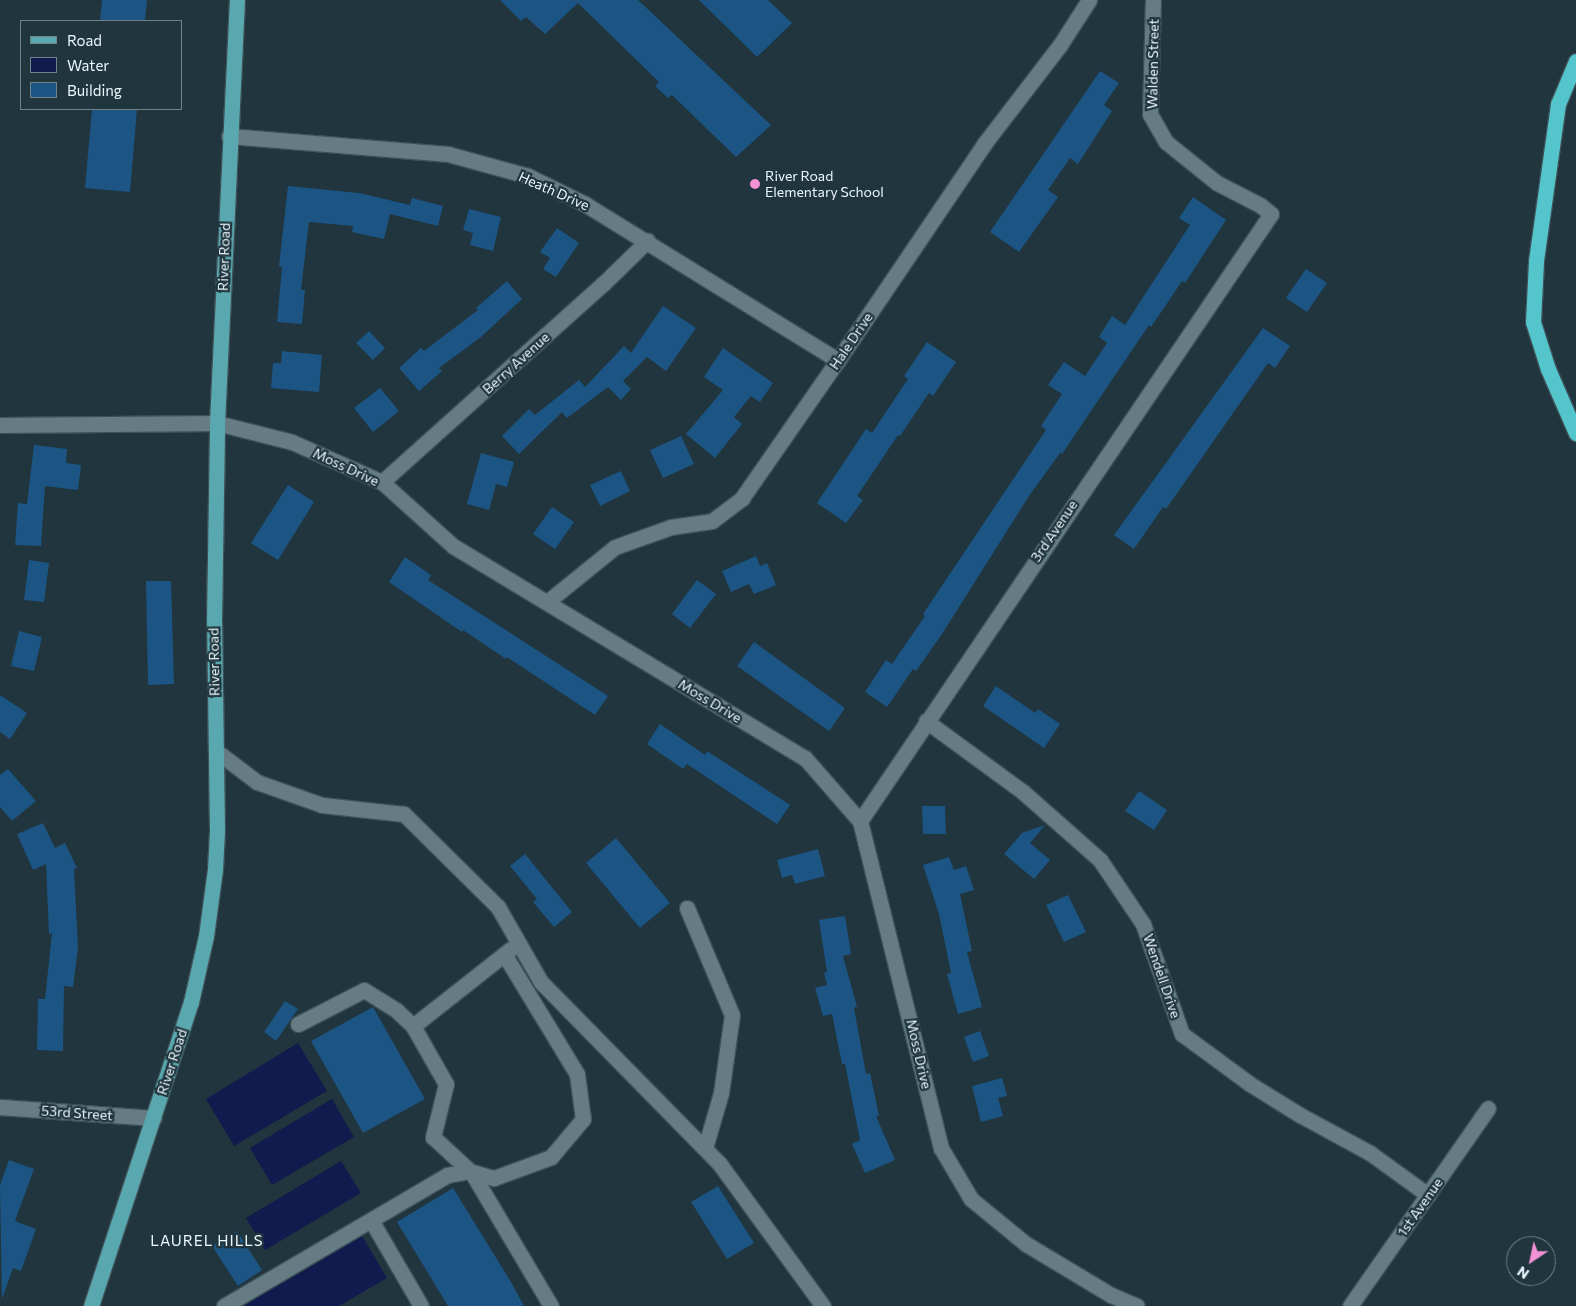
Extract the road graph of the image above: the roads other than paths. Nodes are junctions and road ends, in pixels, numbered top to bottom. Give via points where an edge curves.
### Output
1 (237, 0) edge
2 (1089, 0) edge
3 (1153, 0) edge
4 (1576, 61) edge
5 (229, 136) junction
6 (647, 241) junction
7 (1250, 243) joint
8 (838, 360) junction
9 (217, 423) junction
10 (0, 425) edge
11 (1576, 434) edge
12 (382, 482) junction
13 (547, 602) junction
14 (926, 721) junction
15 (216, 751) junction
16 (860, 821) junction
17 (687, 908) dead end
18 (518, 943) junction
19 (504, 954) junction
20 (298, 1024) dead end
21 (413, 1026) junction
22 (0, 1107) edge
23 (1488, 1108) dead end
24 (154, 1118) junction
25 (705, 1148) junction
26 (469, 1171) junction
27 (1428, 1195) junction
28 (370, 1220) junction
29 (91, 1306) edge
30 (224, 1306) edge
31 (421, 1306) edge
32 (552, 1306) edge
33 (823, 1306) edge
34 (1137, 1306) edge
35 (1350, 1306) edge

1 - 5 main road, River Road
2 - 8 street, Hale Drive via 1060,45 984,144
3 - 7 street, Walden Street via 1150,114 1166,142 1217,183 1271,214
4 - 11 highway via 1558,104 1536,261 1533,322 1548,369
5 - 6 street, Heath Drive via 448,154 528,176 585,204
5 - 9 main road, River Road
6 - 8 street, Heath Drive
6 - 12 street, Berry Avenue via 596,291
7 - 14 street, 3rd Avenue
8 - 13 street, Hale Drive via 742,498 712,521 671,528 616,547
9 - 10 street, Moss Drive
9 - 12 street, Moss Drive via 292,442
9 - 15 main road, River Road
12 - 13 street, Moss Drive via 453,546
13 - 16 street, Moss Drive via 805,758
14 - 16 street, 3rd Avenue
14 - 27 street, Wendell Drive via 1023,792 1100,860 1144,924 1182,1034 1250,1084 1370,1153
15 - 18 street via 257,782 322,805 404,814 498,907
15 - 24 main road, River Road via 215,869 206,936 191,1002
16 - 34 street, Moss Drive via 941,1148 971,1199 1026,1244 1111,1295
17 - 25 street via 732,1015 721,1093
18 - 19 street
18 - 25 street via 541,982
19 - 21 street
19 - 26 street via 577,1074 583,1119 551,1157 494,1178
20 - 21 street via 364,990 397,1011
21 - 26 street via 446,1084 433,1137
22 - 24 street, 53rd Street
23 - 27 street, 1st Avenue
24 - 29 main road, River Road
25 - 33 street
26 - 28 street via 447,1175
26 - 32 street
27 - 35 street, 1st Avenue
28 - 30 street
28 - 31 street

